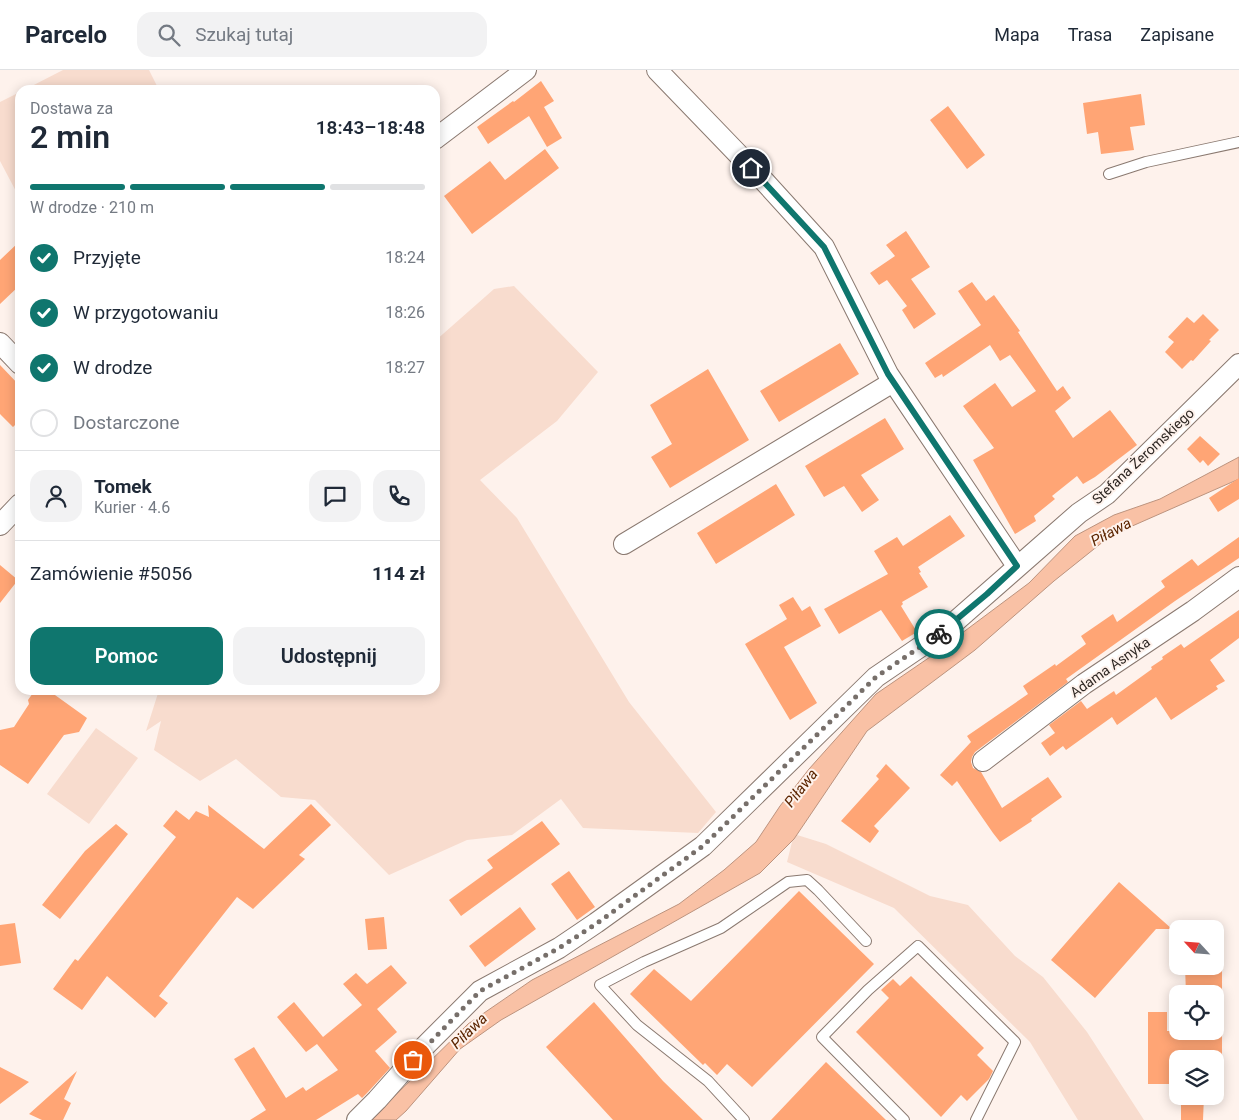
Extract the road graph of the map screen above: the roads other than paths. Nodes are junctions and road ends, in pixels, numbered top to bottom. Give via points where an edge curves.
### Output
1 (526, 70) edge
2 (657, 70) edge
3 (440, 135) edge
4 (1239, 142) edge
5 (1109, 174) dead end
6 (0, 343) edge
7 (15, 359) edge
8 (1239, 364) edge
9 (893, 382) junction
10 (15, 509) edge
11 (0, 525) edge
12 (624, 544) dead end
13 (1017, 566) junction
14 (1239, 577) edge
15 (983, 761) dead end
16 (866, 941) dead end
17 (357, 1120) edge
18 (744, 1120) edge
19 (904, 1120) edge
20 (976, 1120) edge

1 - 3 street
2 - 9 street via 824,247
4 - 5 lane via 1146,162
6 - 7 street
8 - 13 street, Stefana Żeromskiego via 1107,494 1079,513
9 - 12 street
9 - 13 street
10 - 11 street
13 - 17 street, Stefana Żeromskiego via 957,620 876,677 703,846 596,924 480,991
14 - 15 street, Adama Asnyka via 1084,684
16 - 18 lane via 807,880 788,882 721,928 600,985 637,1025 708,1081
19 - 20 lane via 822,1037 918,946 1014,1042

